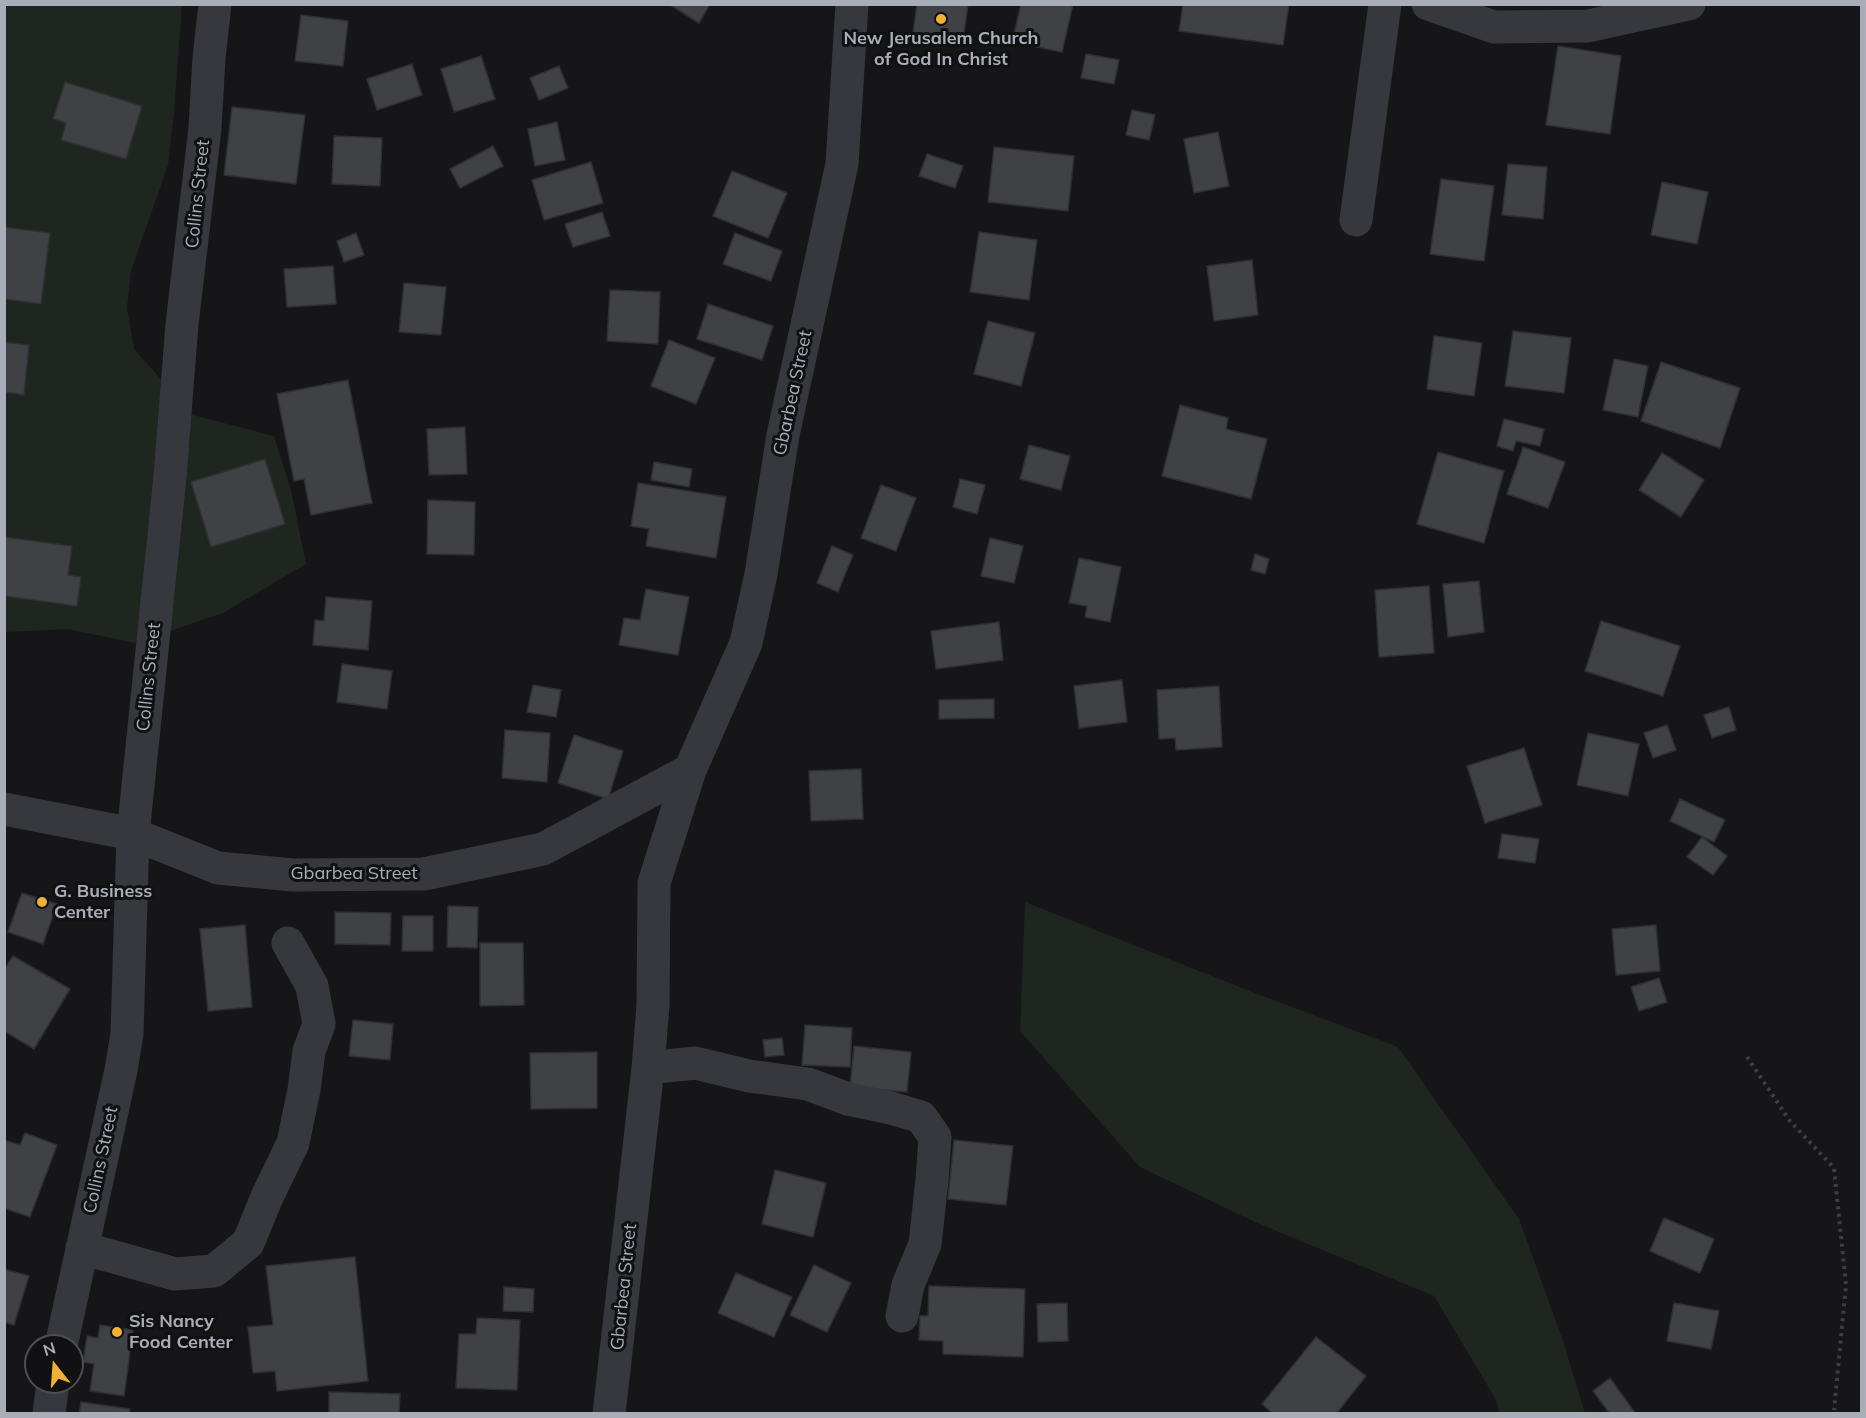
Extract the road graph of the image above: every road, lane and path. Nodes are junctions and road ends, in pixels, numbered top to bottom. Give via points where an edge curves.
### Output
1 (215, 4) edge
2 (852, 4) edge
3 (1385, 4) edge
4 (1428, 4) edge
5 (1689, 4) edge
6 (1356, 220) dead end
7 (690, 770) junction
8 (4, 809) edge
9 (133, 834) junction
10 (288, 943) dead end
11 (1746, 1057) dead end
12 (648, 1068) junction
13 (82, 1248) junction
14 (902, 1316) dead end
15 (64, 1334) edge
16 (51, 1394) edge
17 (1834, 1410) dead end
18 (49, 1413) edge
19 (609, 1413) edge

1 - 9 street, Collins Street
2 - 7 street, Gbarbea Street via 842,164 783,435 761,574 746,644
3 - 6 street
4 - 5 street via 1494,27 1588,26
7 - 9 street, Gbarbea Street via 543,849 424,874 293,875 218,868
7 - 12 street, Gbarbea Street via 654,883
8 - 9 street, Gbarbea Street
9 - 13 street, Collins Street via 127,1034
10 - 13 street via 312,986 319,1024 309,1052 293,1143 248,1243 214,1271 175,1274
11 - 17 path via 1790,1121 1834,1168 1846,1285
12 - 14 street via 695,1063 808,1084 848,1099 921,1117 935,1137 932,1180 925,1244 908,1285
12 - 19 street, Gbarbea Street
13 - 15 street, Collins Street
16 - 18 street

